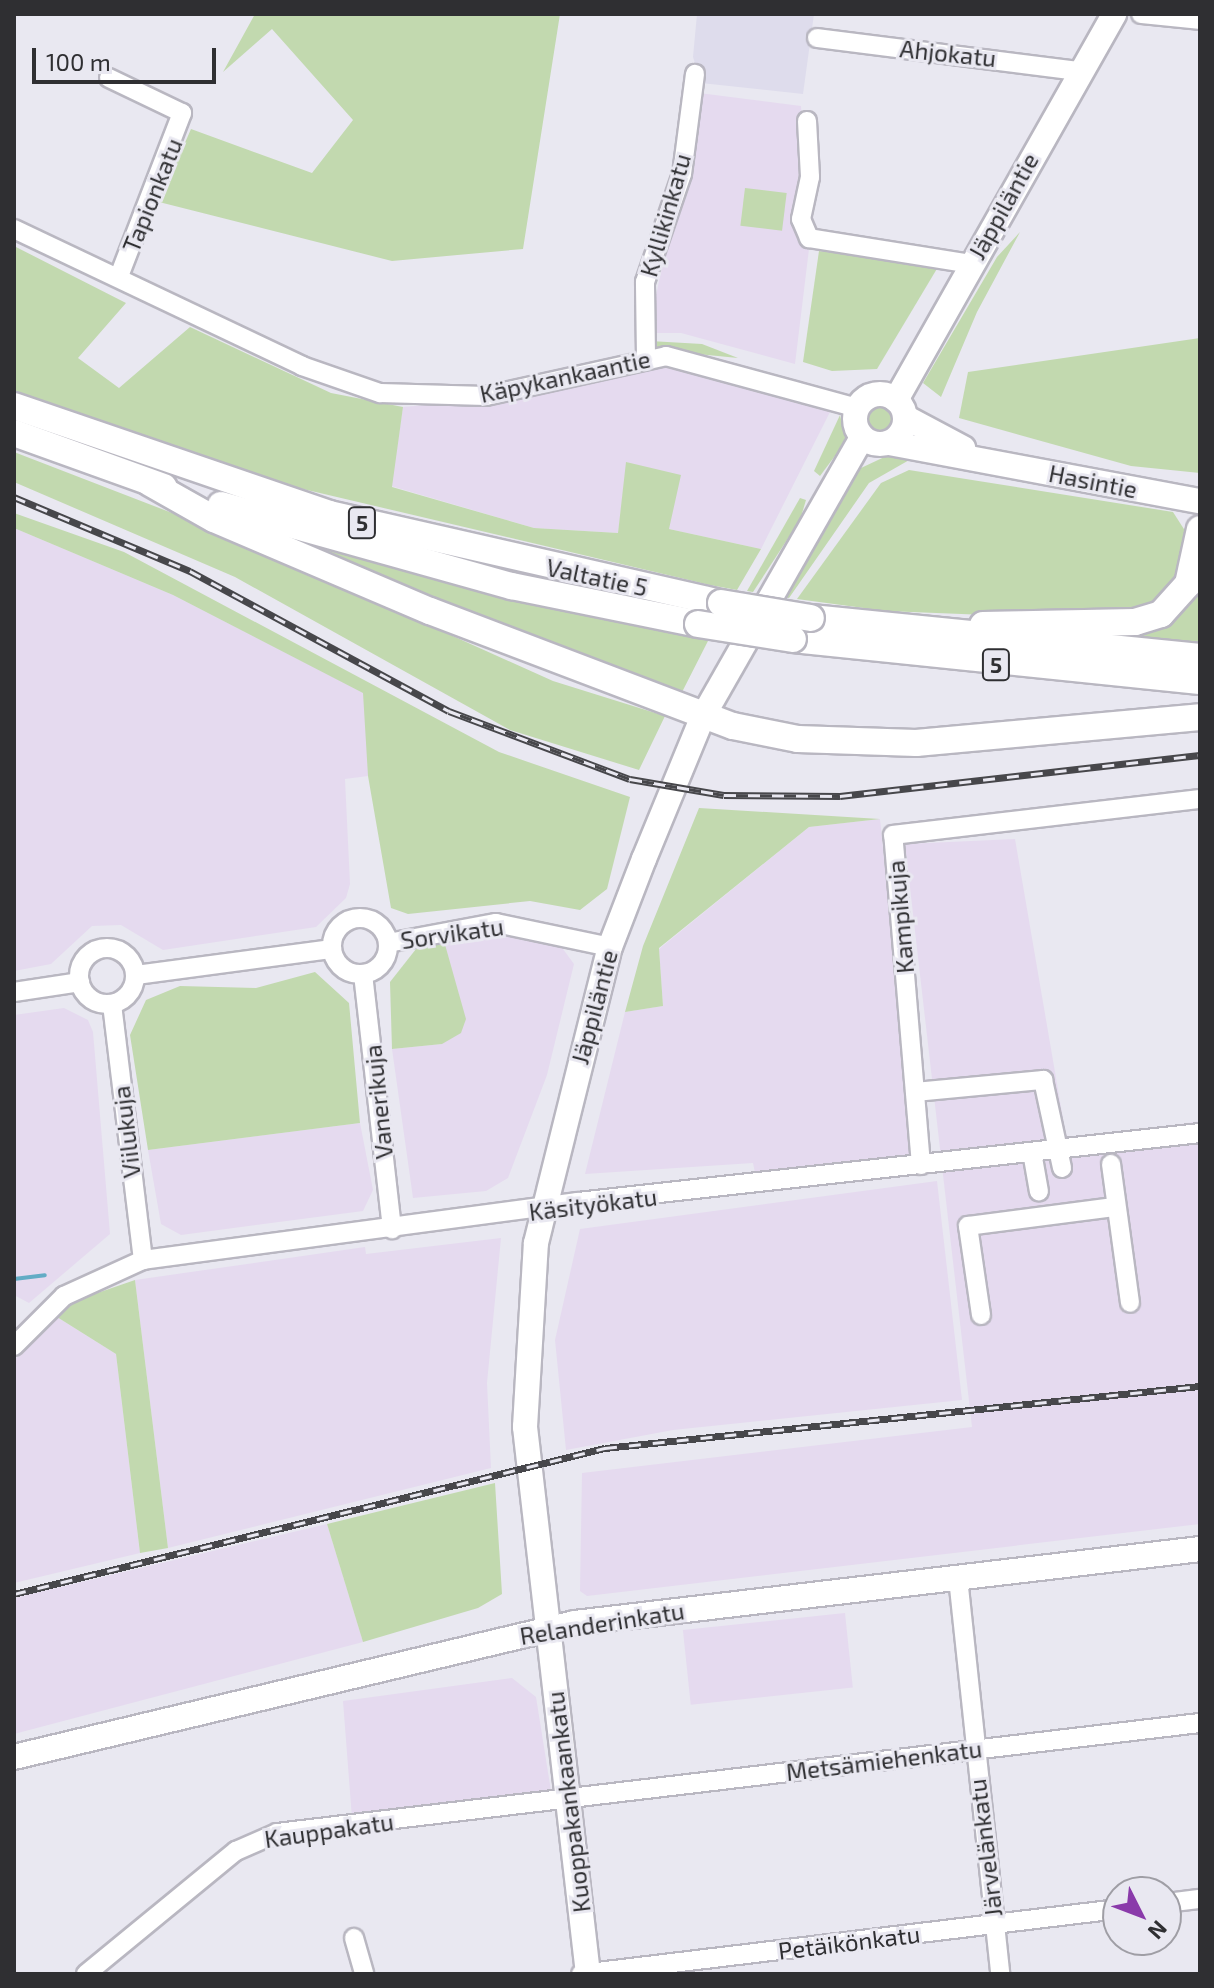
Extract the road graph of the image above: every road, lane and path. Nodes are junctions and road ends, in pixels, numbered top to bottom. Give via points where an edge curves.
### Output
1 (1114, 14) edge
2 (1141, 14) edge
3 (1200, 20) edge
4 (817, 38) dead end
5 (1079, 71) junction
6 (695, 74) dead end
7 (109, 78) dead end
8 (807, 121) dead end
9 (14, 229) edge
10 (971, 264) junction
11 (119, 276) junction
12 (646, 357) junction
13 (14, 406) edge
14 (857, 408) junction
15 (900, 409) junction
16 (14, 433) edge
17 (862, 438) junction
18 (889, 443) junction
19 (987, 459) junction
20 (150, 483) junction
21 (1200, 501) edge
22 (1200, 529) edge
23 (901, 629) junction
24 (1200, 657) edge
25 (1200, 681) edge
26 (1200, 717) edge
27 (702, 718) junction
28 (1200, 799) edge
29 (388, 943) junction
30 (610, 947) junction
31 (332, 949) junction
32 (363, 974) junction
33 (136, 975) junction
34 (80, 982) junction
35 (14, 992) edge
36 (112, 1004) junction
37 (915, 1092) junction
38 (1200, 1133) edge
39 (1057, 1149) junction
40 (1032, 1152) junction
41 (1111, 1164) dead end
42 (921, 1165) junction
43 (1062, 1168) dead end
44 (1039, 1191) dead end
45 (542, 1207) junction
46 (1115, 1207) junction
47 (392, 1229) junction
48 (143, 1260) junction
49 (1130, 1303) dead end
50 (981, 1315) dead end
51 (14, 1346) edge
52 (1200, 1549) edge
53 (958, 1578) junction
54 (547, 1630) junction
55 (1200, 1723) edge
56 (973, 1749) junction
57 (14, 1757) edge
58 (569, 1797) junction
59 (1102, 1911) edge
60 (994, 1925) junction
61 (354, 1938) dead end
62 (86, 1974) edge
63 (364, 1974) edge
64 (581, 1974) edge
65 (588, 1974) edge
66 (1000, 1974) edge

1 - 5 main road, Jäppiläntie
2 - 3 street
4 - 5 street, Ahjokatu
5 - 10 main road, Jäppiläntie
6 - 12 street, Kyllikinkatu via 682,174 645,282
7 - 11 street, Tapionkatu via 182,113
8 - 10 street via 810,177 801,219 814,240
9 - 11 street, Käpykankaantie
10 - 15 main road, Jäppiläntie
11 - 12 street, Käpykankaantie via 302,366 380,393 486,396
12 - 14 street, Käpykankaantie via 740,371
13 - 23 highway, Valtatie 5 / 5, bridge via 329,514 721,603
14 - 15 main road via 873,395
14 - 17 main road
15 - 18 main road, Jäppiläntie
15 - 19 main road, Hasintie
16 - 20 highway, Valtatie 5 / 5
17 - 18 main road, Hasintie
17 - 27 main road, Jäppiläntie
18 - 19 main road, Hasintie
19 - 21 main road, Hasintie
20 - 25 highway, Valtatie 5 / 5, bridge via 354,547 698,624 793,639
20 - 27 highway via 214,519 430,611
22 - 23 highway via 1188,584 1149,619
23 - 24 highway, Valtatie 5 / 5
26 - 27 highway via 860,744
27 - 30 main road, Jäppiläntie
28 - 37 street, Kampikuja via 893,835
29 - 30 street, Sorvikatu via 496,923
29 - 31 street via 381,927 357,918 335,932
29 - 32 street via 379,967
30 - 45 main road, Jäppiläntie
31 - 32 street via 346,971
31 - 33 street
32 - 47 street, Vanerikuja
33 - 34 street via 127,955 105,948 87,956
33 - 36 street via 127,997
34 - 35 street
34 - 36 street via 88,997
36 - 48 street, Viilukuja
37 - 39 street via 1043,1080
37 - 42 street, Kampikuja
38 - 39 street, Käsityökatu
39 - 40 street, Käsityökatu
39 - 43 street
40 - 42 street, Käsityökatu
40 - 44 street
41 - 46 street
42 - 45 street, Käsityökatu
45 - 47 street, Käsityökatu
45 - 54 main road, Jäppiläntie via 523,1362
46 - 49 street
46 - 50 street via 968,1226
47 - 48 street, Käsityökatu
48 - 51 street, Käsityökatu via 64,1296
52 - 53 main road, Relanderinkatu
53 - 54 main road, Relanderinkatu
53 - 56 street, Järvelänkatu
54 - 57 main road, Relanderinkatu
54 - 58 main road, Kuoppakankaankatu
55 - 56 street, Metsämiehenkatu
56 - 58 street, Metsämiehenkatu
56 - 60 street, Järvelänkatu
58 - 62 street, Kauppakatu via 261,1837
58 - 65 main road, Kuoppakankaankatu
59 - 60 street, Petäikönkatu
60 - 65 street, Petäikönkatu
60 - 66 street, Järvelänkatu
61 - 63 street
64 - 65 street, Petäikönkatu

